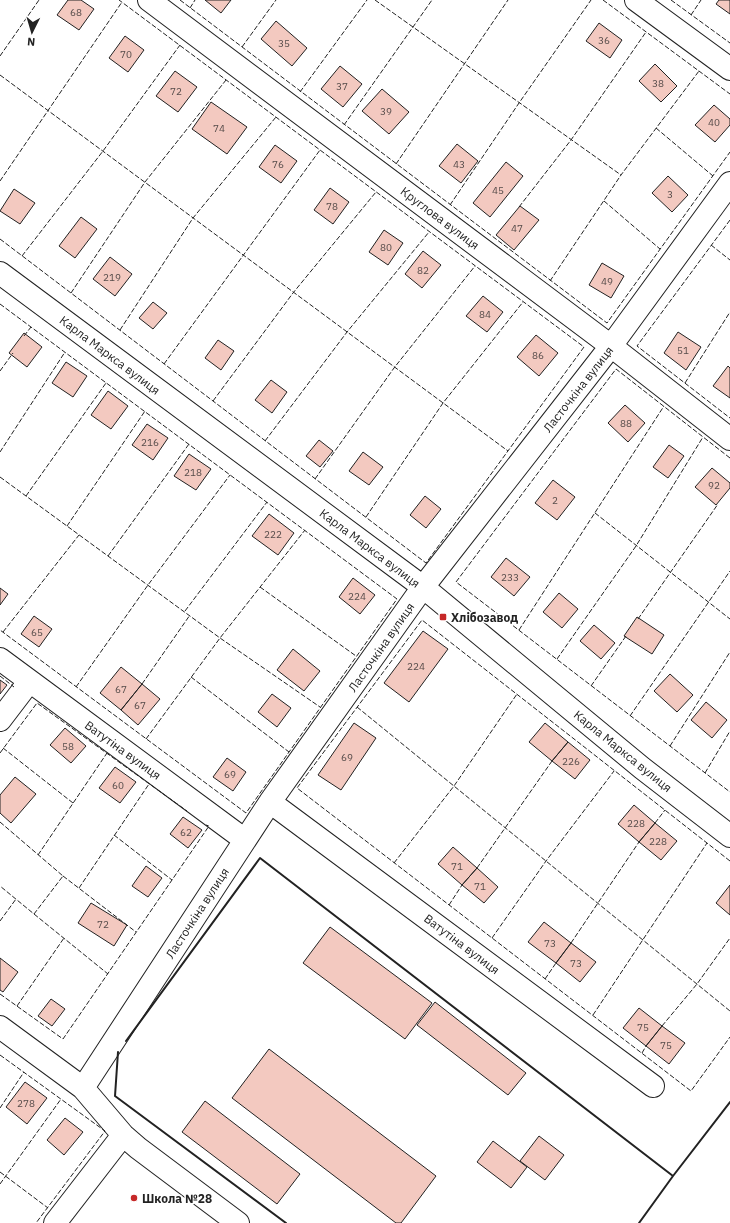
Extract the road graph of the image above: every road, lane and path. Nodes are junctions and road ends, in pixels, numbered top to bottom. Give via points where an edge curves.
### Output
1 (149, 0) edge
2 (636, 0) edge
3 (730, 69) edge
4 (730, 183) edge
5 (0, 273) edge
6 (611, 346) junction
7 (730, 439) edge
8 (423, 587) junction
9 (0, 660) edge
10 (29, 682) junction
11 (0, 720) edge
12 (270, 802) junction
13 (730, 836) edge
14 (246, 840) junction
15 (0, 1027) edge
16 (653, 1086) dead end
17 (83, 1088) junction
18 (123, 1135) junction
19 (55, 1223) edge
20 (238, 1223) edge

1 - 6 street, Круглова вулиця
2 - 3 street
4 - 6 street, Ласточкіна вулиця
5 - 8 street, Карла Маркса вулиця
6 - 7 street, Круглова вулиця
6 - 8 street, Ласточкіна вулиця
8 - 12 street, Ласточкіна вулиця
8 - 13 street, Карла Маркса вулиця via 642,768
9 - 10 street, Ватутіна вулиця
10 - 11 street
10 - 14 street, Ватутіна вулиця
12 - 14 street, Ласточкіна вулиця
12 - 16 street, Ватутіна вулиця
14 - 17 street, Ласточкіна вулиця
15 - 17 street
17 - 18 street
18 - 19 street
18 - 20 street

